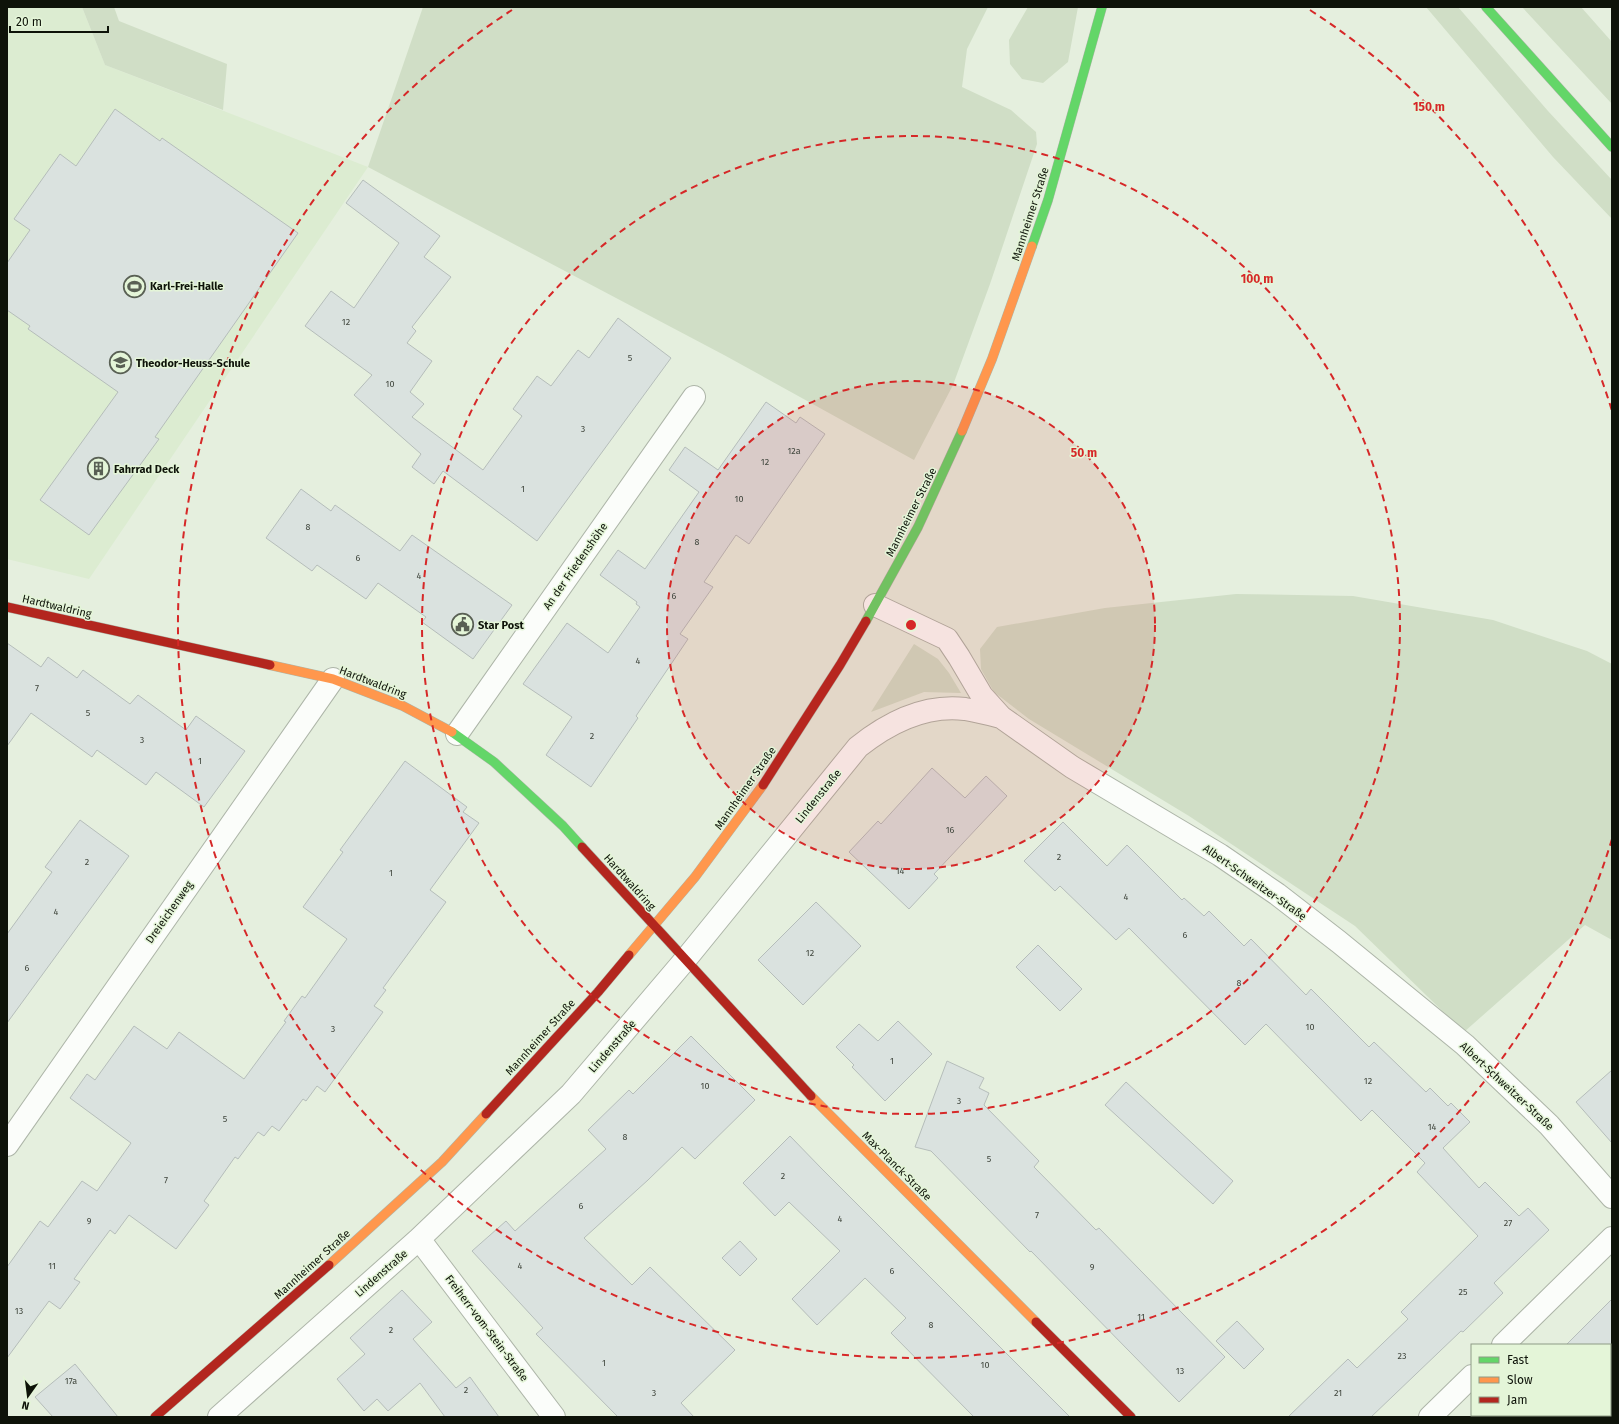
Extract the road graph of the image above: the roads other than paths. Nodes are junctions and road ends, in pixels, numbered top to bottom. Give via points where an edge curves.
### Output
1 (1102, 7) edge
2 (1486, 7) edge
3 (1612, 147) edge
4 (694, 397) dead end
5 (875, 605) junction
6 (7, 607) edge
7 (332, 679) junction
8 (1001, 717) junction
9 (457, 734) junction
10 (654, 926) junction
11 (685, 960) junction
12 (7, 1145) edge
13 (1612, 1197) edge
14 (1612, 1238) edge
15 (419, 1239) junction
16 (1504, 1344) edge
17 (1471, 1377) edge
18 (155, 1417) edge
19 (219, 1417) edge
20 (554, 1417) edge
21 (1131, 1417) edge
22 (1430, 1417) edge

1 - 5 street, Mannheimer Straße via 1048,200 992,359 938,487
2 - 3 street
4 - 9 street, An der Friedenshöhe
5 - 8 street, Albert-Schweitzer-Straße via 946,639 960,657 982,696
5 - 10 street, Mannheimer Straße via 765,782 695,878
6 - 7 street, Hardtwaldring
7 - 9 street, Hardtwaldring via 403,706
7 - 12 street, Dreieichenweg
8 - 11 street, Lindenstraße via 964,709 941,709 922,712 894,722 874,734 858,747
8 - 13 street, Albert-Schweitzer-Straße via 1072,767 1220,855 1277,894 1339,942 1465,1046 1549,1125
9 - 10 street, Hardtwaldring via 494,762 563,826
10 - 11 street, Max-Planck-Straße
10 - 18 street, Mannheimer Straße via 598,992 442,1162 290,1300
11 - 15 street, Lindenstraße via 571,1094
11 - 21 street, Max-Planck-Straße via 829,1115
14 - 16 street
15 - 19 street, Lindenstraße
15 - 20 street, Freiherr-vom-Stein-Straße
17 - 22 street

